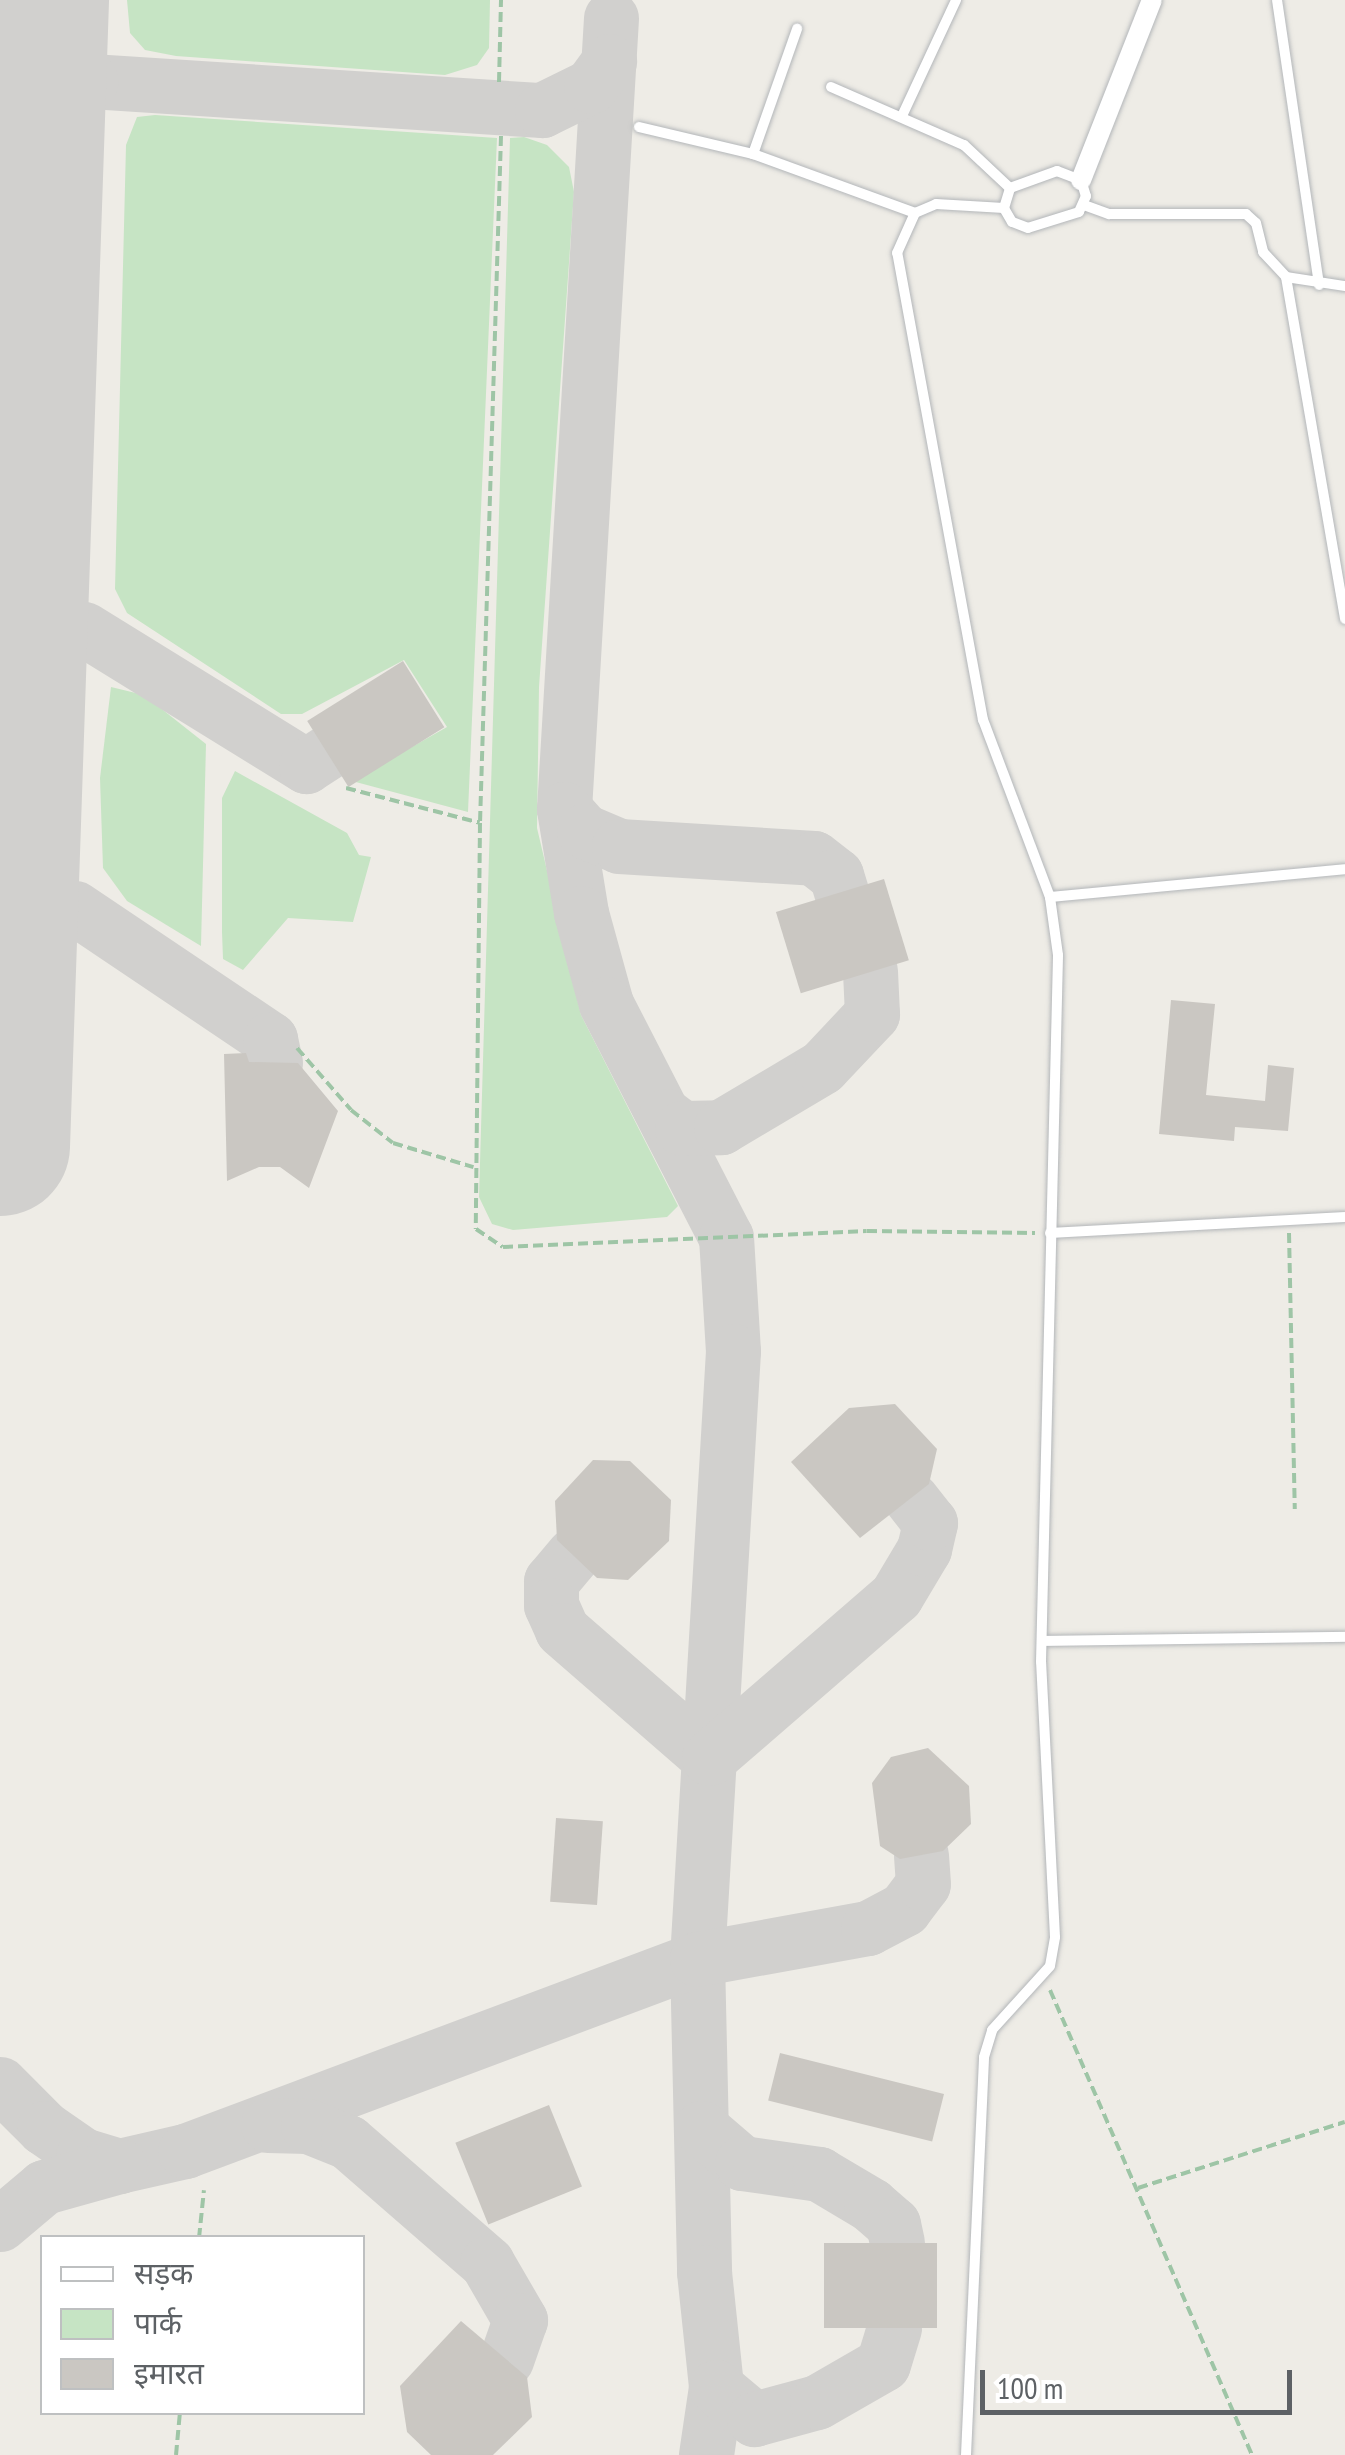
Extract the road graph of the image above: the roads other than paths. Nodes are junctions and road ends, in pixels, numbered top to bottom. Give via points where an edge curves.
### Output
1 (956, 0) edge
2 (1152, 0) edge
3 (1277, 0) edge
4 (797, 29) dead end
5 (832, 88) dead end
6 (902, 116) junction
7 (639, 126) dead end
8 (754, 154) junction
9 (1081, 180) junction
10 (1010, 188) junction
11 (1084, 205) junction
12 (1004, 208) junction
13 (914, 213) junction
14 (1286, 277) junction
15 (1319, 285) junction
16 (1345, 286) edge
17 (1345, 619) edge
18 (1345, 869) edge
19 (1050, 897) junction
20 (1345, 1217) edge
21 (1050, 1233) junction
22 (1345, 1637) edge
23 (1044, 1640) junction
24 (966, 2455) edge

1 - 6 lane
2 - 9 street
3 - 15 lane
4 - 8 lane
5 - 6 lane
6 - 10 lane via 964,145
7 - 8 lane
8 - 13 lane
9 - 10 lane via 1057,172
9 - 11 lane
10 - 12 lane
11 - 12 lane via 1072,216 1028,228 1012,222
11 - 14 lane via 1109,214 1246,214 1256,223 1262,252
12 - 13 lane via 936,204
13 - 19 lane via 897,253 983,720
14 - 15 lane
14 - 17 lane
15 - 16 lane
18 - 19 lane
19 - 21 lane via 1058,955
20 - 21 lane
21 - 23 lane
22 - 23 lane
23 - 24 lane via 1055,1937 1050,1966 992,2030 984,2057

